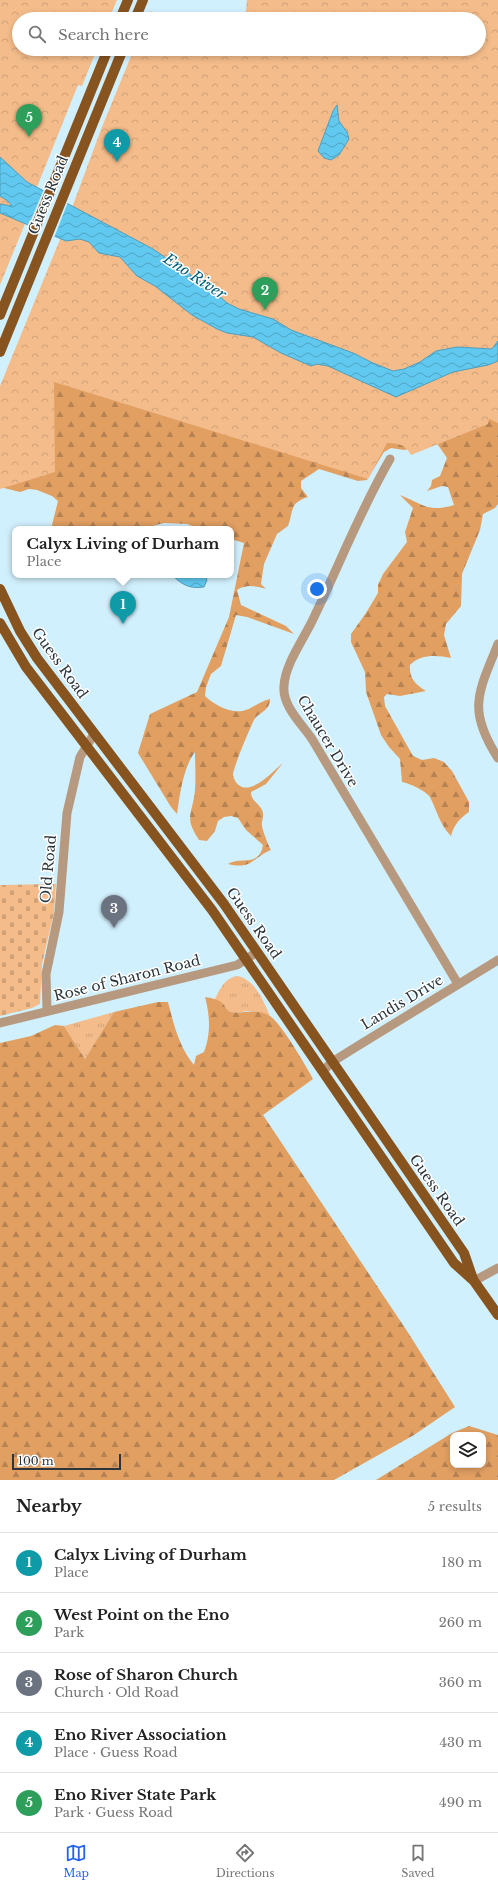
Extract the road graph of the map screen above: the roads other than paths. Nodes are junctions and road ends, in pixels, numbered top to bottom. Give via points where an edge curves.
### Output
1 (128, 0) edge
2 (143, 0) edge
3 (123, 12) edge
4 (138, 12) edge
5 (105, 56) edge
6 (120, 56) edge
7 (0, 315) edge
8 (0, 352) edge
9 (390, 459) dead end
10 (0, 589) edge
11 (0, 623) edge
12 (498, 644) edge
13 (94, 734) junction
14 (87, 747) junction
15 (498, 758) edge
16 (257, 952) junction
17 (246, 959) junction
18 (498, 960) edge
19 (458, 984) junction
20 (47, 1011) junction
21 (0, 1023) edge
22 (332, 1062) junction
23 (323, 1071) junction
24 (498, 1268) edge
25 (474, 1281) junction
26 (498, 1315) edge

1 - 3 main road
2 - 4 main road
5 - 7 main road, Guess Road
6 - 8 main road, Guess Road
9 - 19 street, Chaucer Drive via 372,489 316,615 292,660 285,679 284,694 289,707 312,739
10 - 13 main road, Guess Road via 20,631 37,658
11 - 14 main road, Guess Road via 26,668
12 - 15 street via 478,695 478,706 480,722
13 - 14 street, Old Road
13 - 16 main road, Guess Road via 203,876
14 - 17 main road, Guess Road via 178,864
14 - 20 street, Old Road via 80,757 67,813 59,912 46,974
16 - 17 street, Rose of Sharon Road
16 - 22 main road, Guess Road
17 - 20 street, Rose of Sharon Road via 237,965
17 - 23 main road, Guess Road
18 - 19 street, Landis Drive
19 - 22 street, Landis Drive
20 - 21 street, Rose of Sharon Road
22 - 23 street, Landis Drive
22 - 25 main road, Guess Road via 464,1253
23 - 25 main road, Guess Road via 454,1263
24 - 25 street
25 - 26 main road, Guess Road

